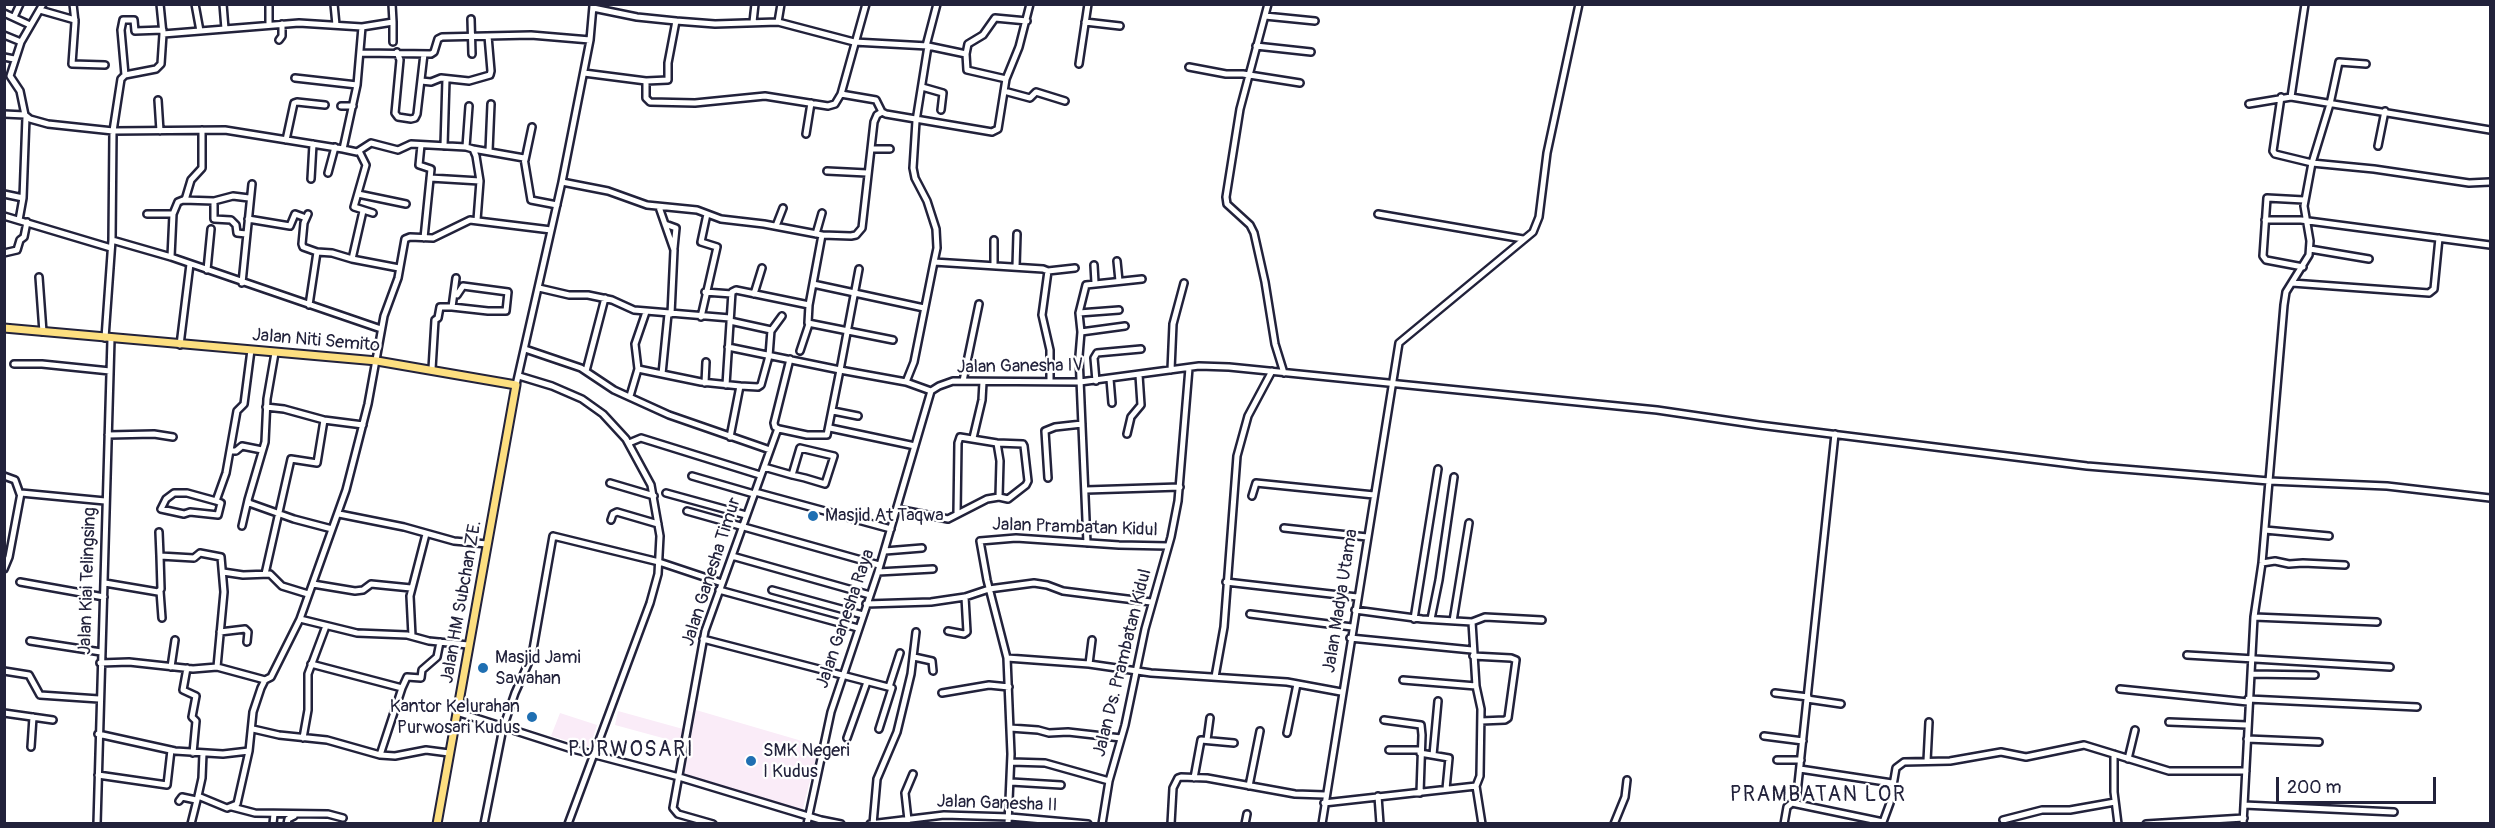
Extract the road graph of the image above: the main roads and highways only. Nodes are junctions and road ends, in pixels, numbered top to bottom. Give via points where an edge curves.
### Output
1 (4, 328) edge
2 (516, 385) joint
3 (437, 824) edge

1 - 2 main road, Jalan Niti Semito via 377,361
2 - 3 main road, Jalan HM Subchan ZE.

